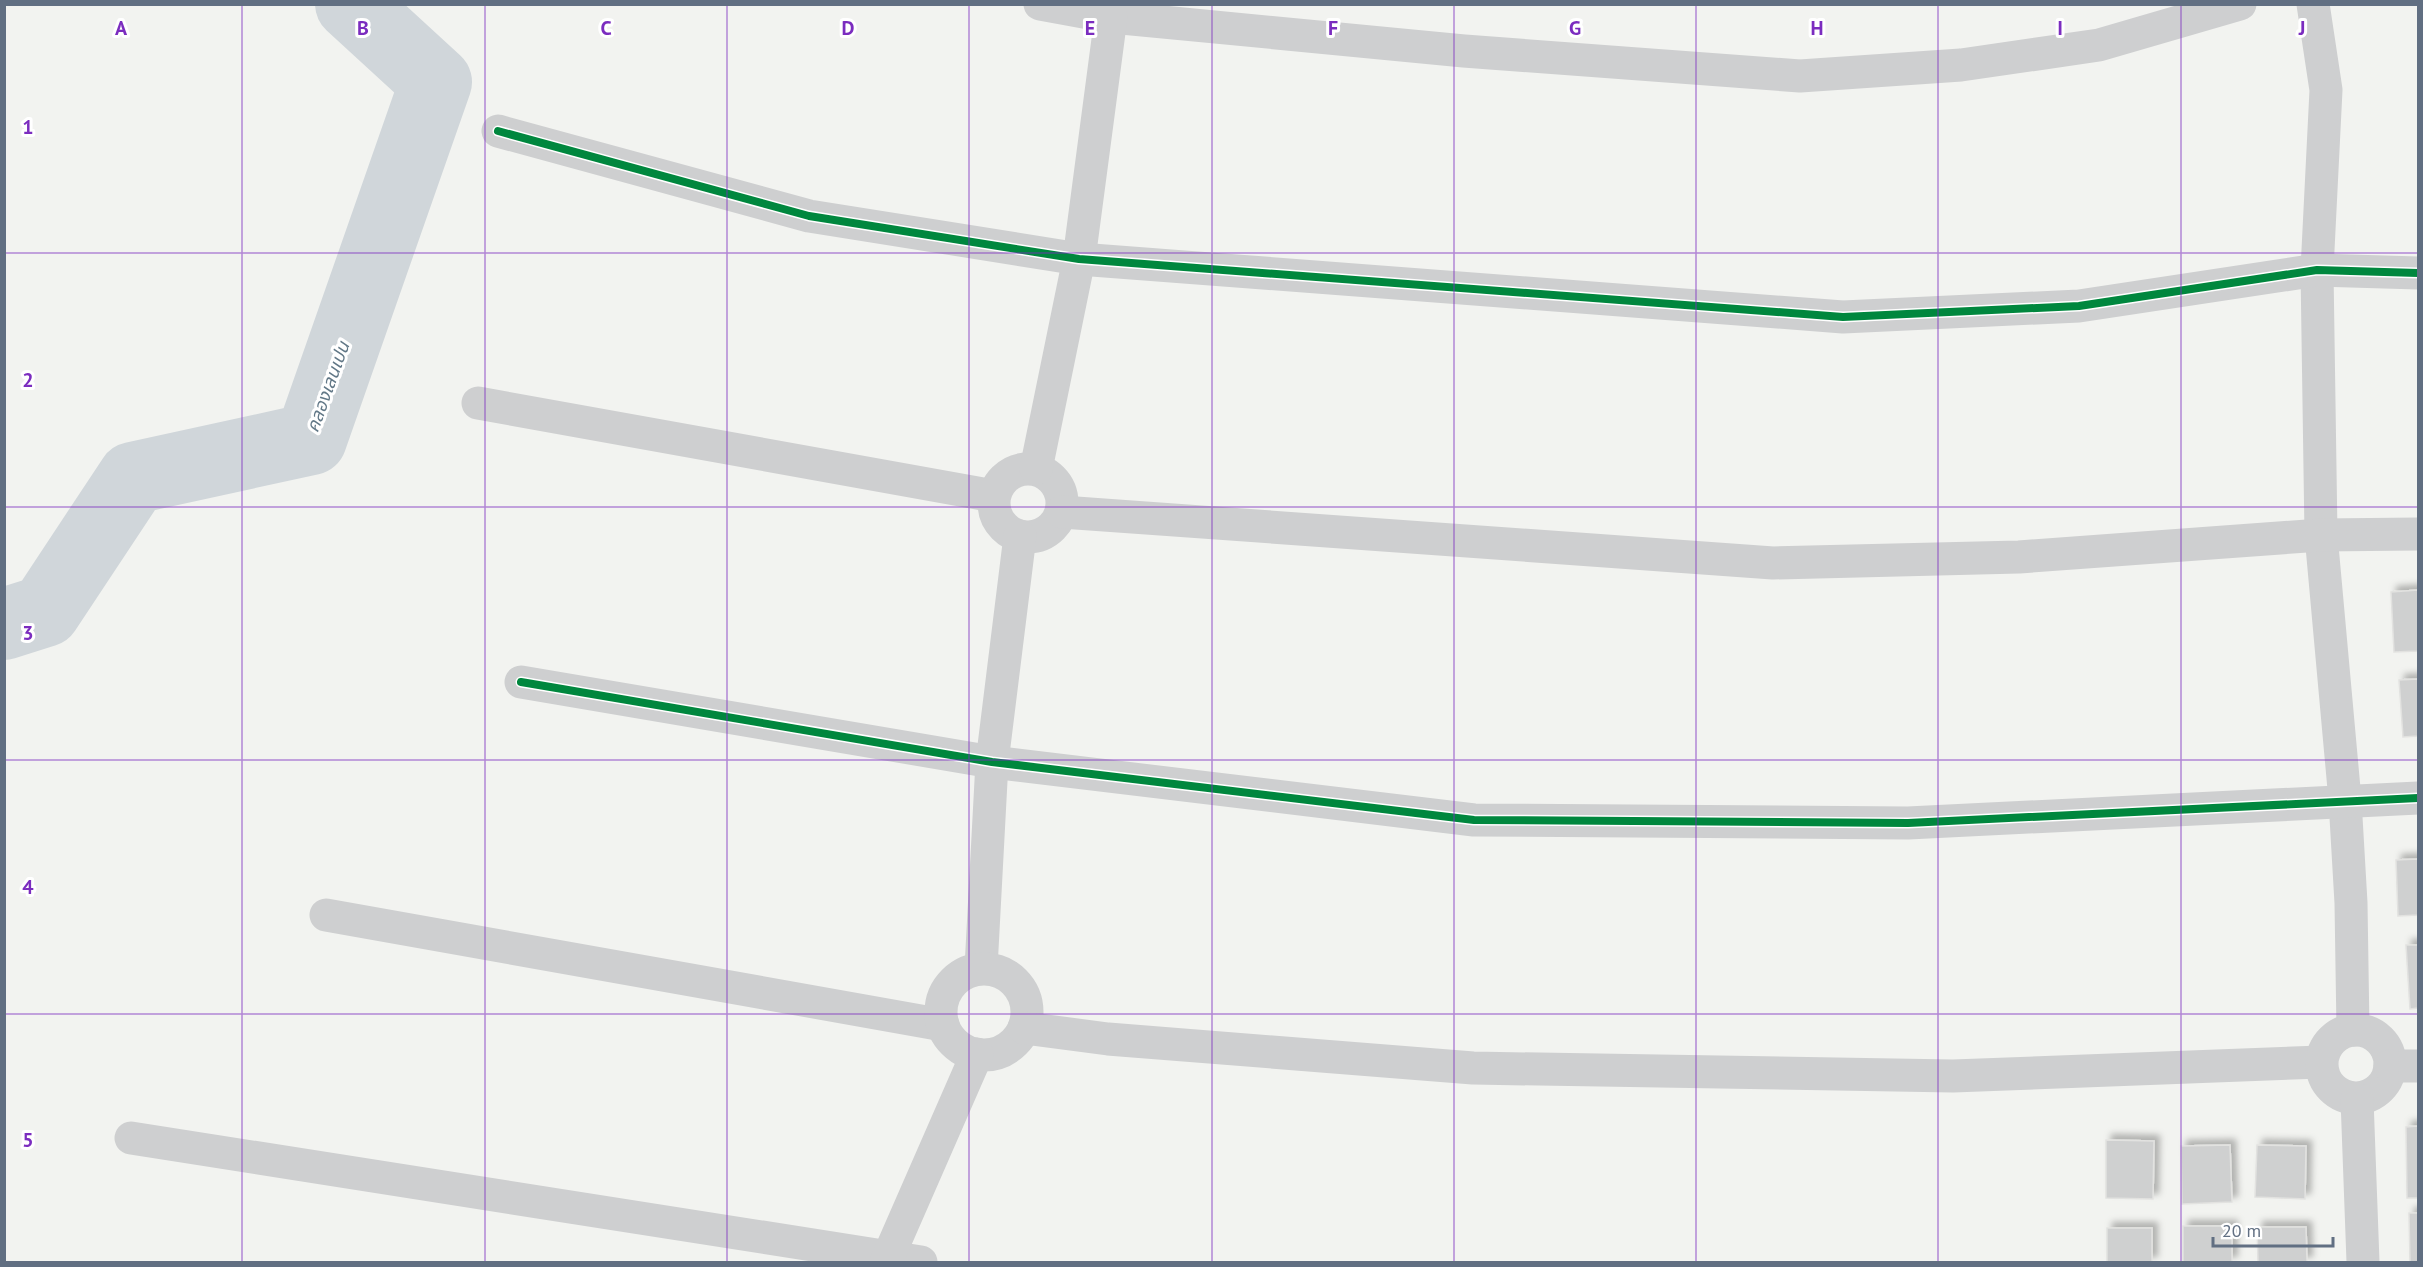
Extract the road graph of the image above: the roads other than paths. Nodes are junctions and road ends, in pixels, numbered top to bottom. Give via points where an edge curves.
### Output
1 (1040, 4) edge
2 (2240, 4) edge
3 (2313, 4) edge
4 (1112, 17) junction
5 (498, 131) dead end
6 (1078, 259) junction
7 (2317, 270) junction
8 (2418, 273) edge
9 (478, 403) dead end
10 (1036, 469) junction
11 (994, 496) junction
12 (1062, 512) junction
13 (2418, 534) edge
14 (2321, 535) junction
15 (1020, 536) junction
16 (521, 682) dead end
17 (993, 762) junction
18 (2418, 798) edge
19 (2345, 800) junction
20 (326, 915) dead end
21 (981, 968) junction
22 (943, 1025) junction
23 (1024, 1028) junction
24 (2353, 1030) junction
25 (977, 1054) junction
26 (2321, 1062) junction
27 (2404, 1066) edge
28 (2357, 1099) junction
29 (131, 1138) dead end
30 (888, 1260) edge
31 (921, 1263) edge
32 (2363, 1263) edge

1 - 4 street
2 - 4 street via 2099,45 1961,65 1800,76 1464,51
3 - 7 street via 2326,90
4 - 6 street
5 - 6 street via 809,216
6 - 7 street via 1842,317 2079,306
6 - 10 street
7 - 8 street
7 - 14 street
9 - 11 street
10 - 11 street via 1005,477
10 - 12 street via 1055,481 1063,501
11 - 15 street via 996,517
12 - 14 street via 1773,563 2019,557
12 - 15 street via 1050,530 1031,537
13 - 14 street
14 - 19 street
15 - 17 street
16 - 17 street
17 - 19 street via 1474,820 1908,823
17 - 21 street
18 - 19 street
19 - 24 street
20 - 22 street
21 - 22 street via 960,975 947,988 941,1006
21 - 23 street via 1002,972 1019,986 1027,1006
22 - 25 street via 962,1049
23 - 25 street via 1005,1049
23 - 26 street via 1108,1039 1473,1068 1953,1076
24 - 26 street via 2333,1037 2324,1048
24 - 27 street via 2374,1035
25 - 30 street
26 - 28 street via 2323,1076 2331,1088
27 - 28 street via 2372,1095
28 - 32 street
29 - 30 street
30 - 31 street

